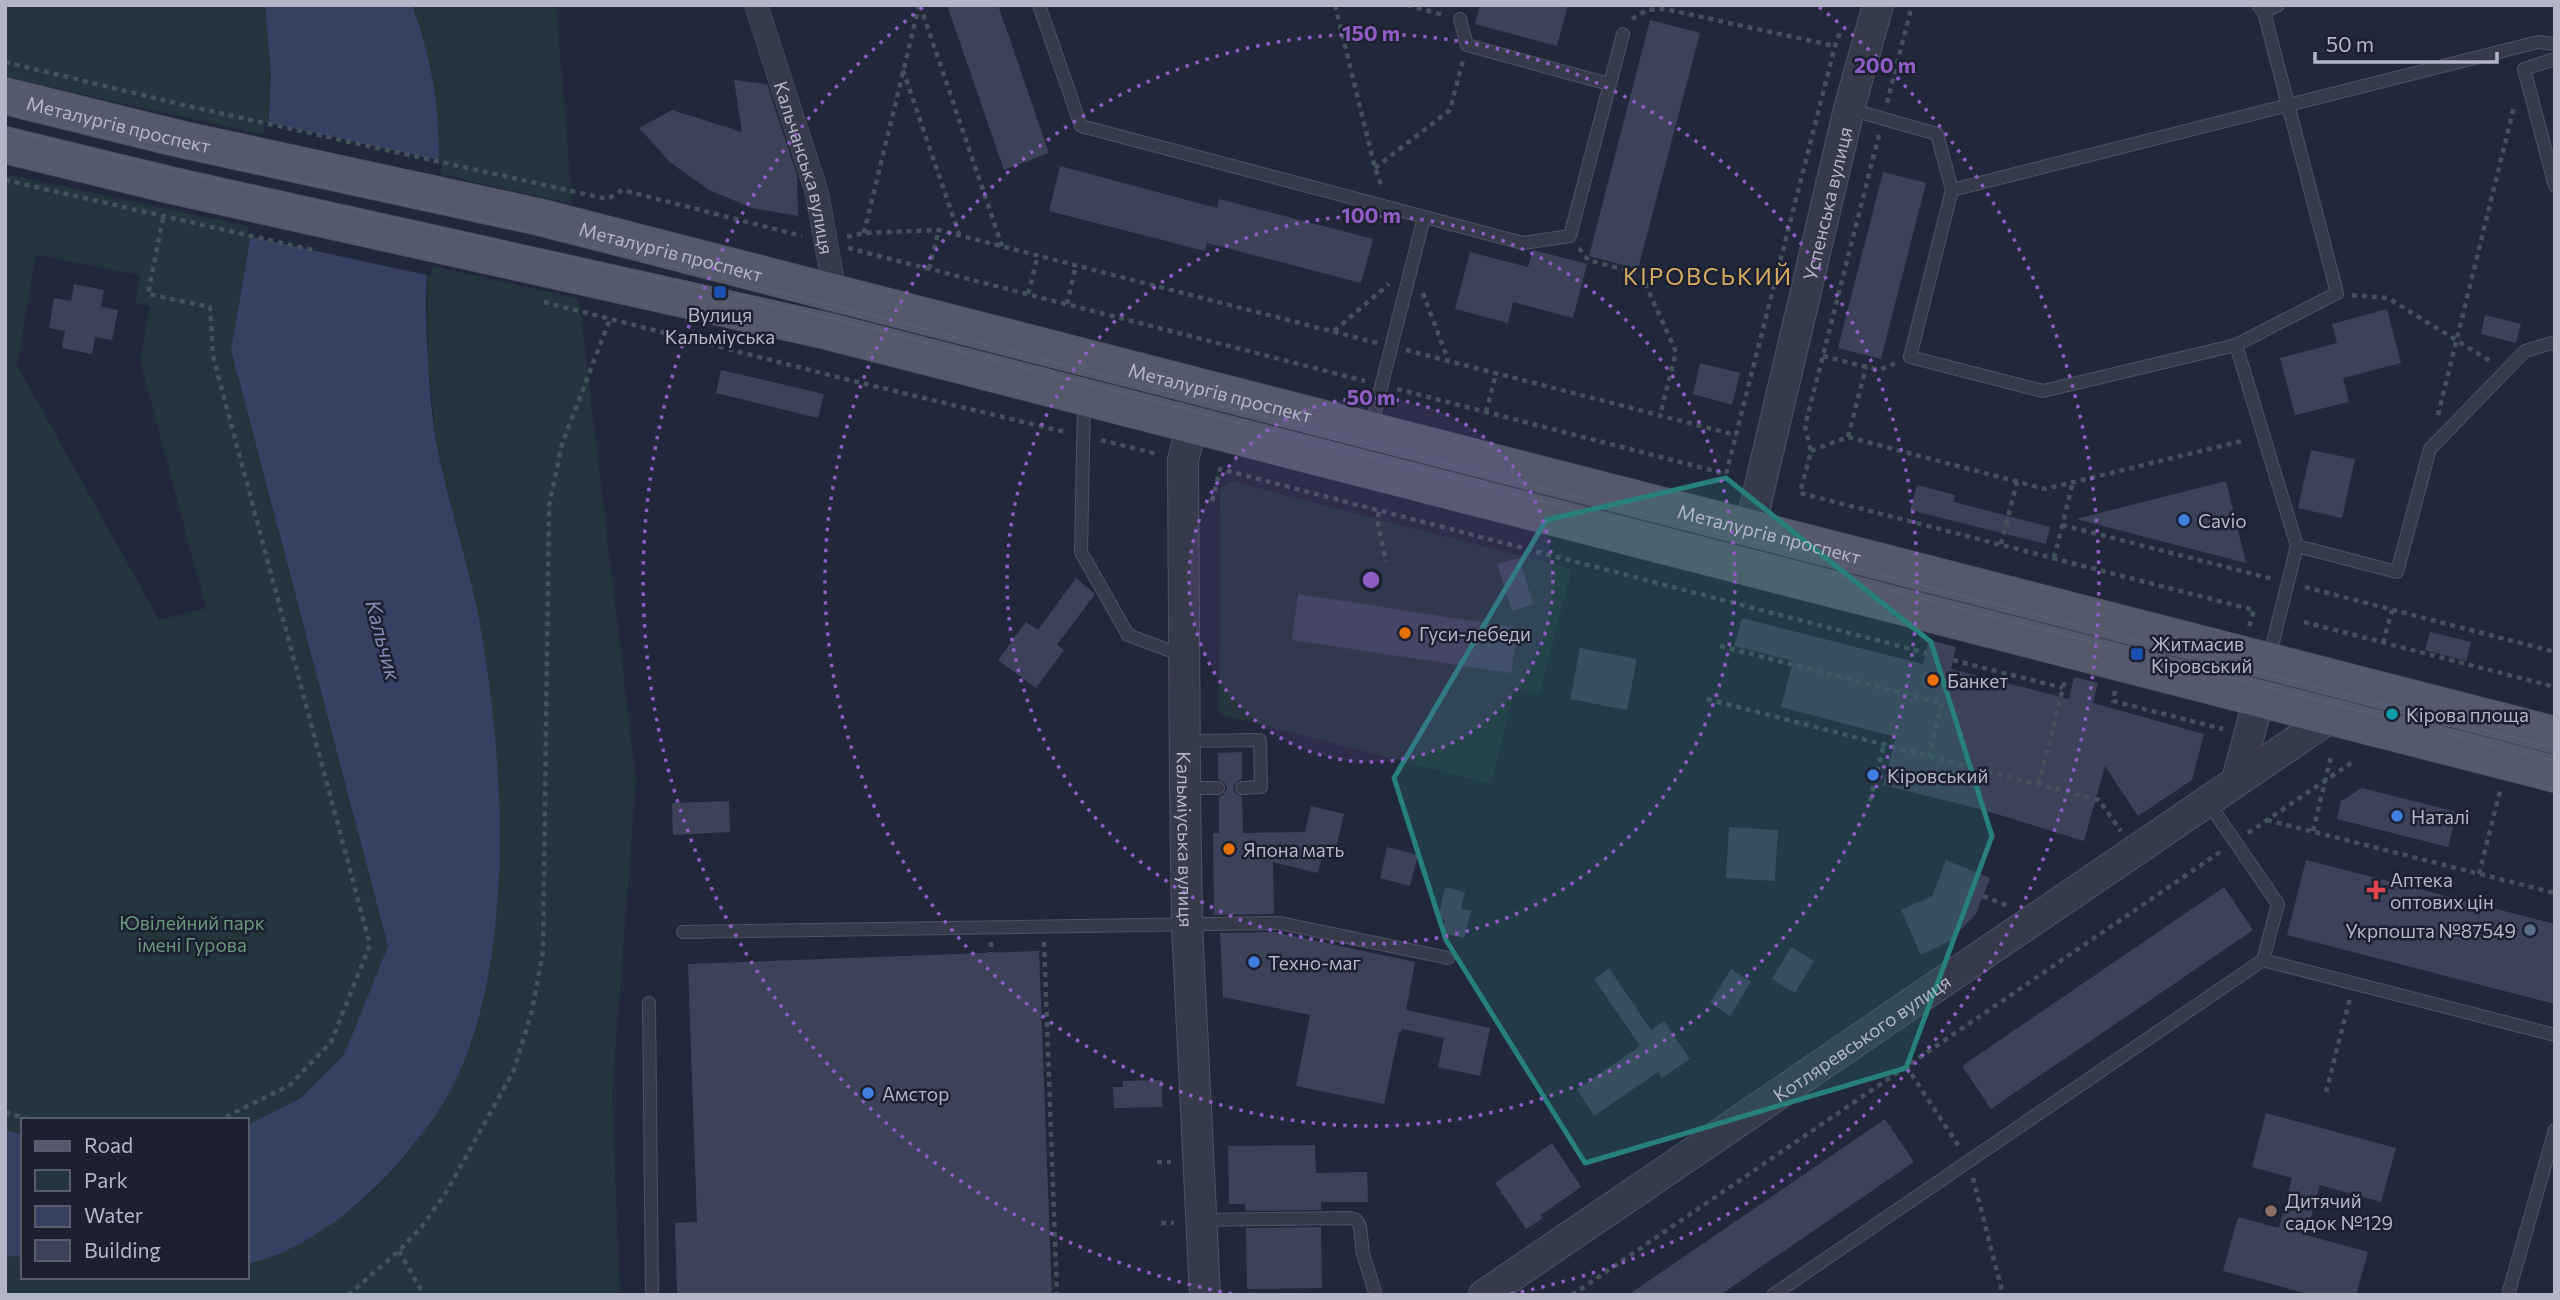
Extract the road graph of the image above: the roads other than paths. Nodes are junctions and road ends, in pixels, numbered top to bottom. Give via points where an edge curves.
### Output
1 (756, 5) edge
2 (1039, 5) edge
3 (1878, 5) edge
4 (2278, 5) edge
5 (2261, 9) edge
6 (1460, 19) road end
7 (1623, 34) road end
8 (2555, 44) edge
9 (2555, 60) edge
10 (1609, 84) junction
11 (5, 96) edge
12 (2287, 106) junction
13 (1849, 109) junction
14 (5, 145) edge
15 (2555, 186) edge
16 (1952, 190) junction
17 (1424, 217) junction
18 (835, 292) junction
19 (827, 331) junction
20 (2555, 342) edge
21 (2236, 345) junction
22 (1085, 377) junction
23 (1202, 387) junction
24 (1192, 424) junction
25 (1365, 449) junction
26 (1750, 528) junction
27 (2297, 546) junction
28 (1741, 565) junction
29 (1185, 656) junction
30 (2269, 661) junction
31 (2259, 698) junction
32 (2331, 717) junction
33 (2555, 735) edge
34 (1185, 741) junction
35 (2555, 775) edge
36 (2237, 780) junction
37 (1185, 788) junction
38 (1218, 788) dead end
39 (1242, 788) dead end
40 (2207, 800) junction
41 (1187, 925) junction
42 (683, 932) dead end
43 (1448, 958) dead end
44 (2263, 960) junction
45 (649, 1003) dead end
46 (2555, 1035) edge
47 (2555, 1130) edge
48 (1188, 1221) junction
49 (1375, 1292) dead end
50 (652, 1295) edge
51 (1205, 1295) edge
52 (1484, 1295) edge
53 (1773, 1295) edge
54 (2508, 1295) edge

1 - 18 street, Кальчанська вулиця via 817,193
2 - 17 lane via 1081,126
3 - 13 street, Успенська вулиця
4 - 5 lane
5 - 12 lane
6 - 10 lane via 1467,45
7 - 10 lane
8 - 12 lane via 2539,42
9 - 15 lane via 2524,68
10 - 17 lane via 1570,236 1523,243
11 - 18 main road, Металургів проспект via 184,122 542,200
12 - 16 lane
12 - 21 lane via 2337,293
13 - 16 lane via 1937,134
13 - 26 street, Успенська вулиця
14 - 19 main road, Металургів проспект via 170,186
16 - 21 lane via 1910,357 2043,391
17 - 25 lane
18 - 19 street, Кальчанська вулиця
18 - 22 main road, Металургів проспект
19 - 22 main road, Металургів проспект
20 - 27 lane via 2525,351 2430,449 2397,572
21 - 27 lane
22 - 23 main road, Металургів проспект
22 - 24 main road, Металургів проспект
22 - 29 lane via 1081,551 1128,635
23 - 24 street, Кальміуська вулиця
23 - 25 main road, Металургів проспект
24 - 25 main road, Металургів проспект
24 - 29 street, Кальміуська вулиця via 1183,460
25 - 26 main road, Металургів проспект
25 - 28 main road, Металургів проспект
26 - 28 street, Успенська вулиця
26 - 30 main road, Металургів проспект
27 - 30 lane
28 - 31 main road, Металургів проспект
29 - 34 street, Кальміуська вулиця
30 - 31 street
30 - 33 main road, Металургів проспект
31 - 32 main road, Металургів проспект
31 - 36 street
32 - 35 main road, Металургів проспект
32 - 36 street, Котляревського вулиця
34 - 37 street, Кальміуська вулиця
34 - 39 lane via 1260,740 1261,788
36 - 40 street, Котляревського вулиця
37 - 38 lane
37 - 41 street, Кальміуська вулиця
40 - 44 lane via 2278,904
40 - 52 street, Котляревського вулиця
41 - 42 lane
41 - 43 lane via 1280,923
41 - 48 street, Кальміуська вулиця
44 - 46 lane
44 - 53 lane
45 - 50 lane
47 - 54 lane
48 - 49 lane via 1356,1220
48 - 51 street, Кальміуська вулиця

